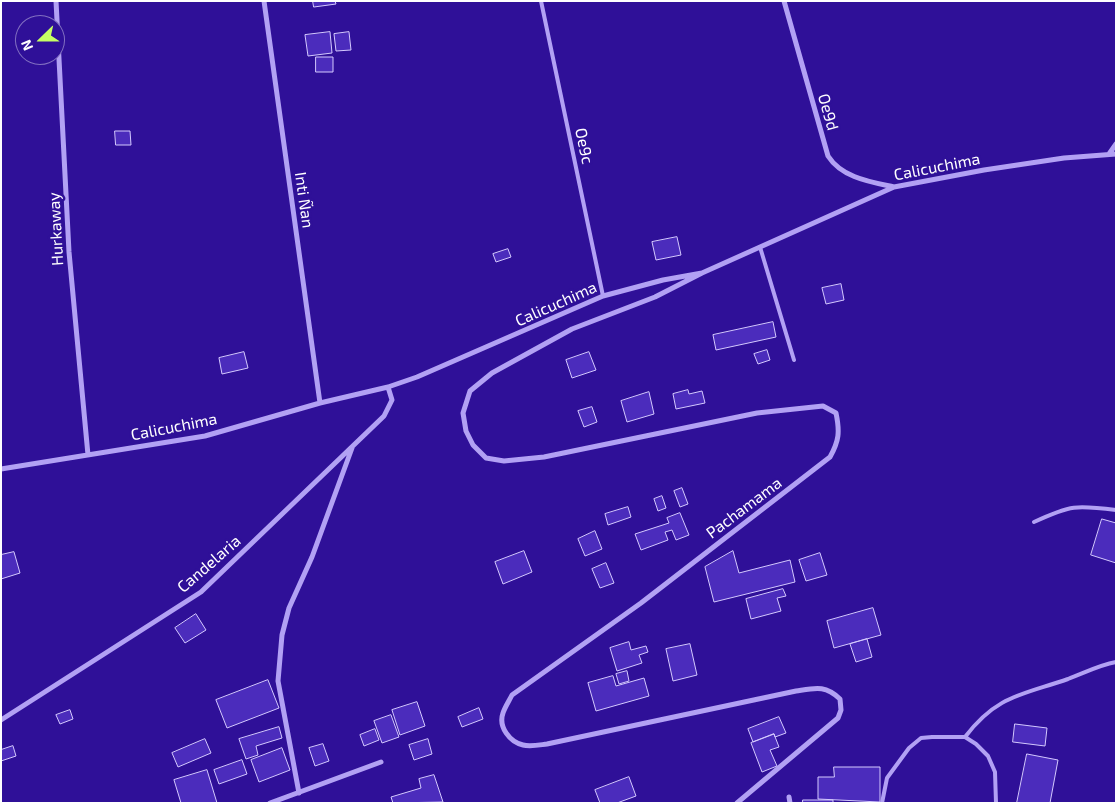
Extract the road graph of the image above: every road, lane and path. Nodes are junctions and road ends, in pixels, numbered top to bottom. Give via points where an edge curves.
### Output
1 (56, 1) edge
2 (264, 1) edge
3 (541, 1) edge
4 (784, 1) edge
5 (1116, 144) edge
6 (1109, 154) junction
7 (1116, 154) edge
8 (894, 187) junction
9 (760, 247) junction
10 (702, 273) junction
11 (603, 296) junction
12 (794, 360) dead end
13 (388, 387) junction
14 (320, 403) junction
15 (353, 446) junction
16 (88, 455) junction
17 (1, 469) edge
18 (1116, 510) edge
19 (1034, 522) dead end
20 (1116, 662) edge
21 (1, 720) edge
22 (965, 737) junction
23 (381, 762) dead end
24 (299, 793) junction
25 (270, 803) edge
26 (737, 803) edge
27 (882, 803) edge
28 (996, 803) edge

1 - 16 street, Hurkaway via 69,252
2 - 14 street, Inti Ñan
3 - 11 lane, Oe9c
4 - 8 street, Oe9d via 828,156 841,170 867,181
5 - 6 street
6 - 7 street, Calicuchima
6 - 8 street, Calicuchima via 984,170
8 - 9 street, Calicuchima
9 - 10 street, Calicuchima
9 - 12 lane
10 - 11 street, Calicuchima
10 - 26 street, Pachamama via 655,297 572,330 492,373 470,391 463,412 466,431 473,445 486,458 504,461 544,457 757,413 823,406 836,414 840,431 838,444 830,457 641,603 512,695 502,714 502,725 507,734 524,746 796,690 830,690 840,699 838,718
11 - 13 street, Calicuchima
13 - 14 street, Calicuchima
13 - 15 street, Candelaria via 392,400 389,408
14 - 16 street, Calicuchima via 205,436
15 - 21 street, Candelaria via 201,592
15 - 24 street via 312,557 289,608 282,635 278,681
16 - 17 street, Calicuchima
18 - 19 lane via 1083,506 1064,508
20 - 22 lane via 1030,689 995,706
22 - 27 lane via 921,738 909,748 887,778
22 - 28 lane via 988,756 995,772
23 - 24 street
24 - 25 street

